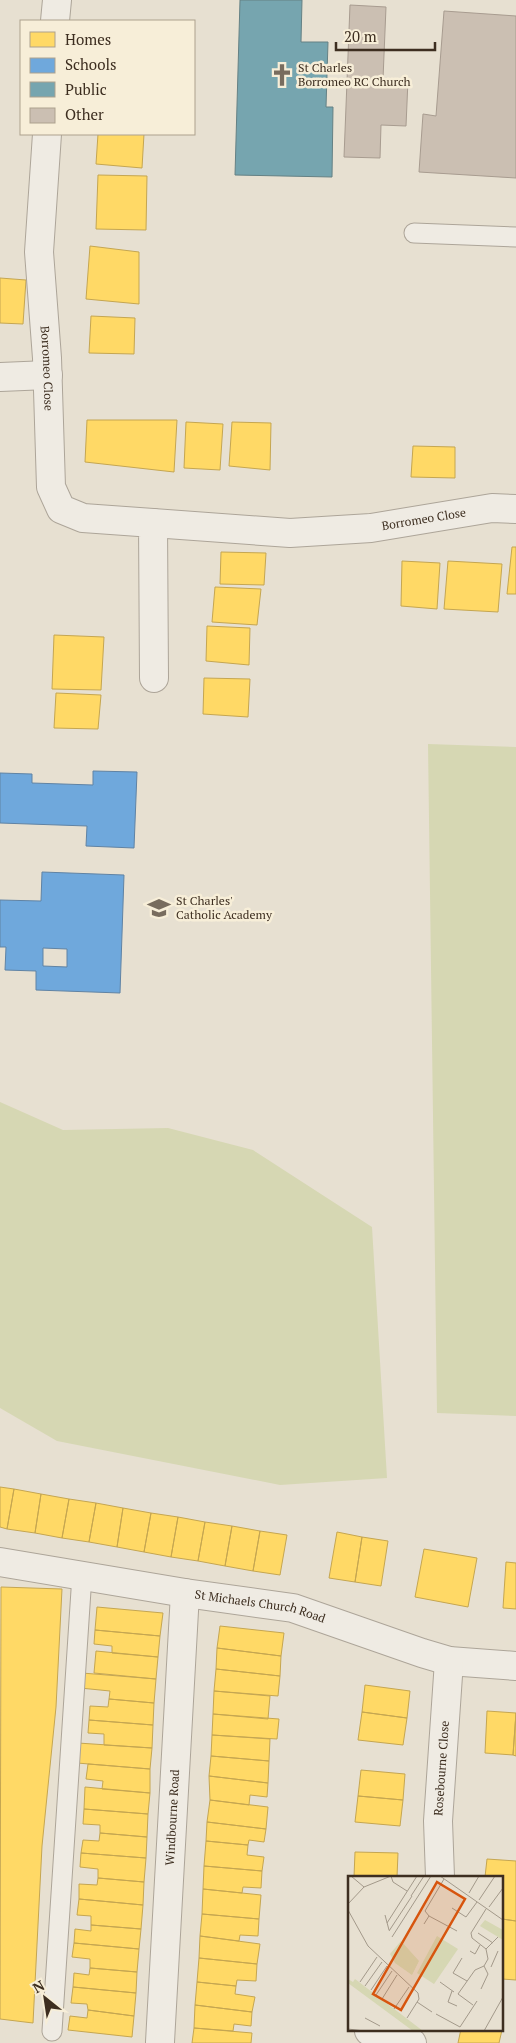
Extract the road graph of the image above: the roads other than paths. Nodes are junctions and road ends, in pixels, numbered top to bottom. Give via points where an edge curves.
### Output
1 (57, 0) edge
2 (55, 20) edge
3 (47, 135) edge
4 (414, 233) dead end
5 (516, 237) edge
6 (48, 375) junction
7 (0, 376) edge
8 (516, 509) edge
9 (152, 523) junction
10 (154, 678) dead end
11 (0, 1562) edge
12 (82, 1575) junction
13 (185, 1593) junction
14 (449, 1661) junction
15 (516, 1666) edge
16 (440, 1876) edge
17 (423, 2030) edge
18 (52, 2031) dead end
19 (369, 2031) dead end
20 (160, 2042) edge
21 (412, 2043) edge
22 (420, 2043) edge

1 - 2 street
3 - 6 street, Borromeo Close via 39,252
4 - 5 lane
6 - 7 street
6 - 9 street, Borromeo Close via 51,487 61,509 83,518
8 - 9 street, Borromeo Close via 492,508 371,528 290,532
9 - 10 street
11 - 12 street, St Michaels Church Road
12 - 13 street, St Michaels Church Road
12 - 18 lane
13 - 14 street, St Michaels Church Road via 293,1608
13 - 20 street, Windbourne Road
14 - 15 street, St Michaels Church Road
14 - 16 street, Rosebourne Close via 438,1821
17 - 22 street
19 - 21 street

